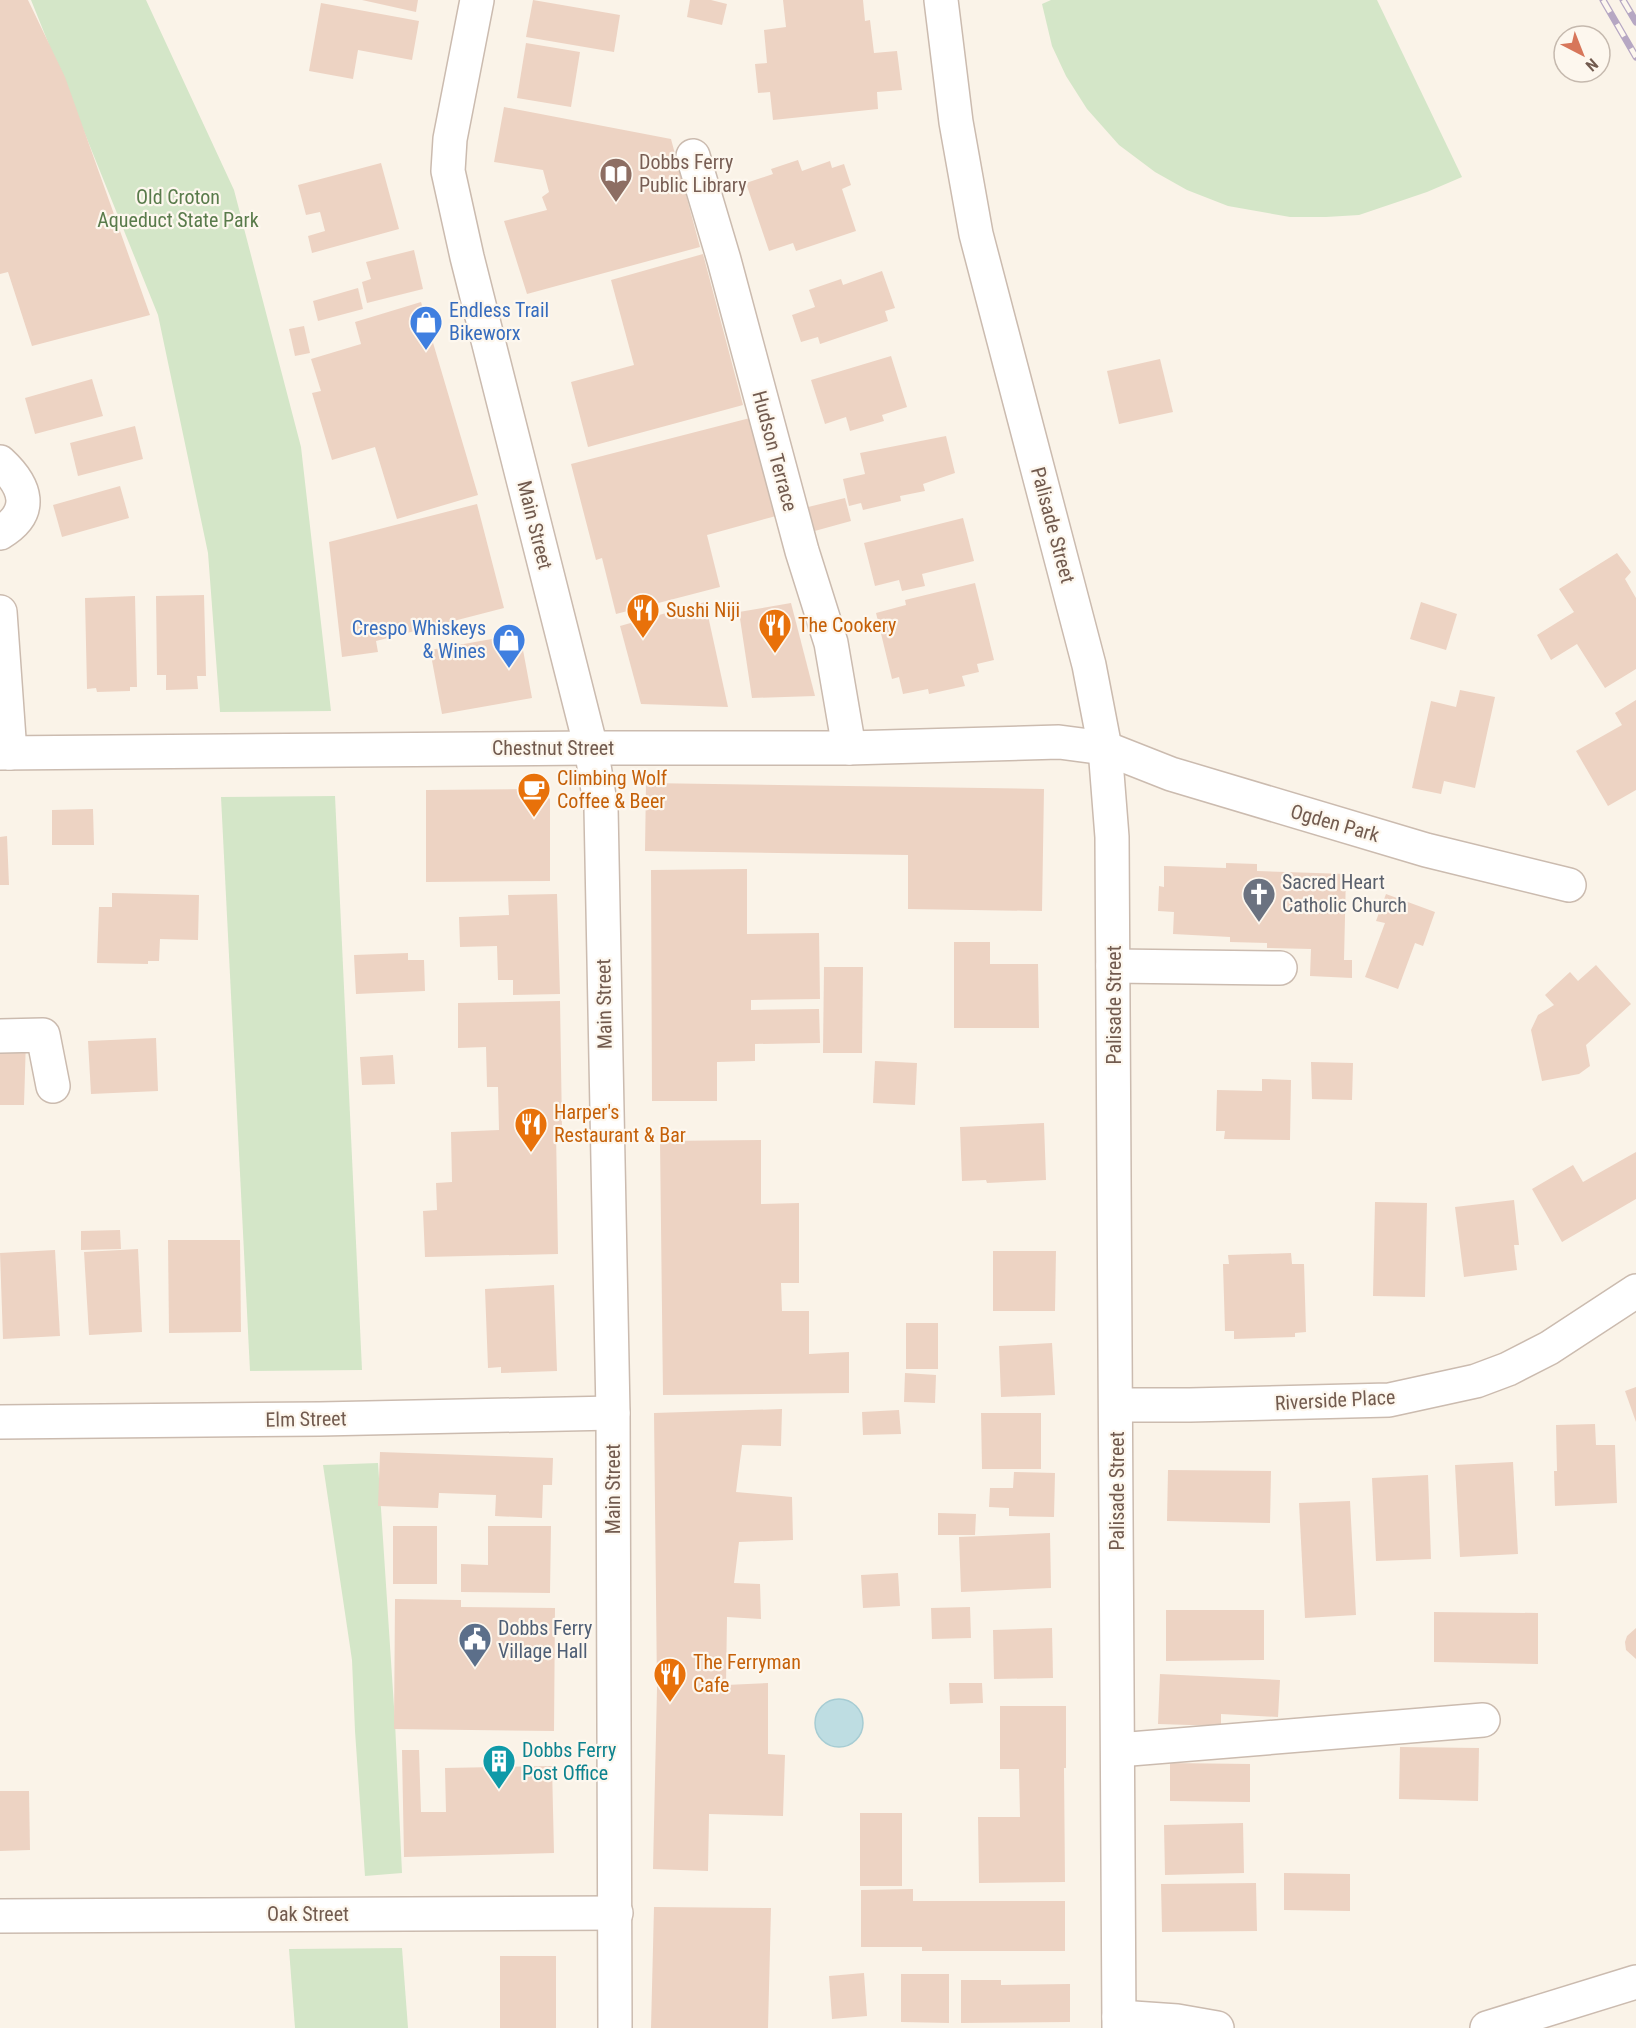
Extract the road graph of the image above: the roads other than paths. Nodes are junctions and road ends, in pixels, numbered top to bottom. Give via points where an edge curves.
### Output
1 (477, 0) edge
2 (942, 0) edge
3 (693, 156) dead end
4 (0, 462) edge
5 (0, 533) edge
6 (0, 612) edge
7 (591, 748) junction
8 (849, 748) junction
9 (1105, 748) junction
10 (5, 753) edge
11 (1569, 885) dead end
12 (1113, 966) junction
13 (1280, 968) dead end
14 (0, 1036) edge
15 (53, 1086) dead end
16 (1636, 1291) edge
17 (1116, 1405) junction
18 (613, 1413) junction
19 (0, 1422) edge
20 (1483, 1720) dead end
21 (1118, 1750) junction
22 (616, 1913) junction
23 (0, 1916) edge
24 (1636, 1982) edge
25 (1119, 2022) edge
26 (615, 2028) edge
27 (1216, 2028) edge
28 (1487, 2028) edge

1 - 7 street, Main Street via 450,139 448,171
2 - 9 street, Palisade Street via 956,122 976,234 1089,664
3 - 8 street, Hudson Terrace via 831,644
4 - 5 street via 14,475 24,507 14,524
6 - 10 street
7 - 8 street, Chestnut Street
7 - 10 street, Chestnut Street
7 - 18 street, Main Street via 601,808
8 - 9 street, Chestnut Street via 1059,742
9 - 11 street, Ogden Park via 1171,774 1426,850
9 - 12 street, Palisade Street via 1112,837
12 - 13 street
12 - 17 street, Palisade Street
14 - 15 street via 43,1035
16 - 17 street, Riverside Place via 1549,1348 1508,1369 1465,1384 1389,1400
17 - 21 street, Palisade Street
18 - 19 street, Elm Street
18 - 22 street, Main Street
20 - 21 street
21 - 25 street, Palisade Street
22 - 23 street, Oak Street
22 - 26 street, Main Street
24 - 28 street
25 - 27 street via 1177,2021

